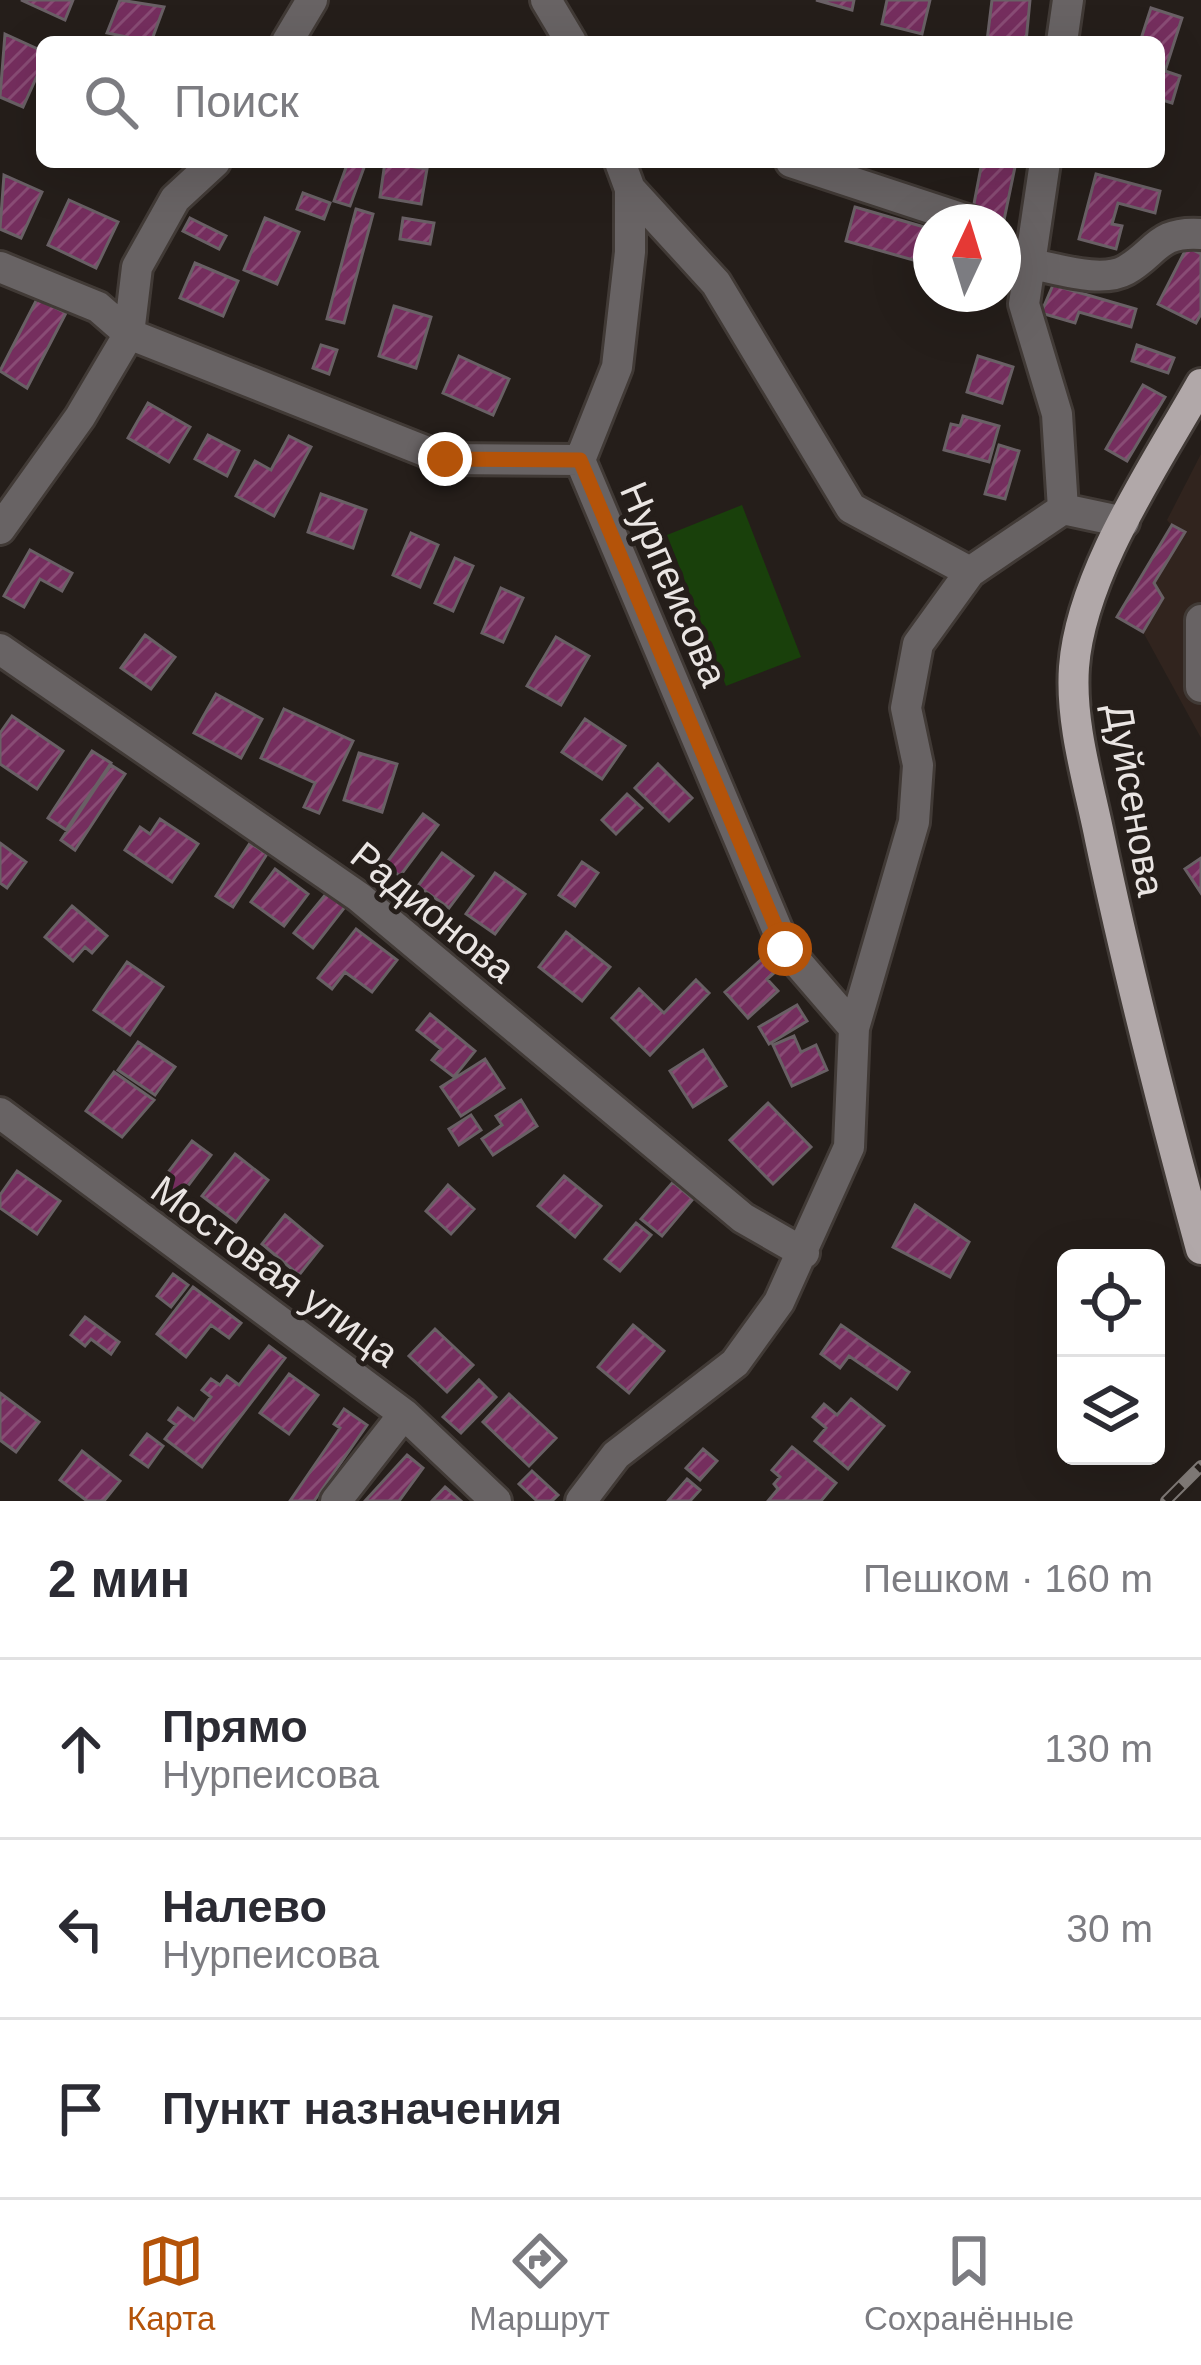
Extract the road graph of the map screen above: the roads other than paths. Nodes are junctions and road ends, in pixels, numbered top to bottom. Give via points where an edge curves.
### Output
1 (312, 0) edge
2 (546, 0) edge
3 (1068, 0) edge
4 (291, 36) edge
5 (568, 36) edge
6 (1063, 36) edge
7 (208, 168) edge
8 (809, 168) edge
9 (1044, 168) edge
10 (625, 176) edge
11 (918, 204) edge
12 (1201, 234) edge
13 (1021, 241) edge
14 (1032, 249) junction
15 (0, 267) edge
16 (129, 334) junction
17 (1201, 384) edge
18 (580, 460) junction
19 (1063, 509) junction
20 (1124, 522) junction
21 (0, 530) edge
22 (970, 572) junction
23 (1201, 620) edge
24 (0, 649) edge
25 (1201, 687) edge
26 (854, 1028) junction
27 (0, 1113) edge
28 (1201, 1249) edge
29 (804, 1252) junction
30 (404, 1414) junction
31 (336, 1501) edge
32 (496, 1501) edge
33 (581, 1501) edge

1 - 4 street
2 - 5 street
3 - 6 street
7 - 16 street via 175,199 137,267
8 - 11 street
9 - 14 street
10 - 18 street via 630,252 617,367
10 - 22 street via 716,283 851,508
12 - 14 street via 1161,239 1125,271 1092,274
13 - 14 street
14 - 19 street via 1024,304 1057,414
15 - 16 street, Нурпеисова via 98,307
16 - 18 street, Нурпеисова via 445,459
16 - 21 street
17 - 20 main road, Дуйсенова
18 - 26 street, Нурпеисова via 785,949
19 - 20 street
19 - 22 street
20 - 28 main road, Дуйсенова via 1074,666 1080,743
22 - 26 street via 918,644 905,708 917,765 914,822
23 - 25 street
24 - 29 street, Радионова via 358,897 743,1218
26 - 29 street via 849,1147
27 - 30 street, Мостовая улица
29 - 33 street via 735,1363 616,1455
30 - 31 street
30 - 32 street, Мостовая улица

